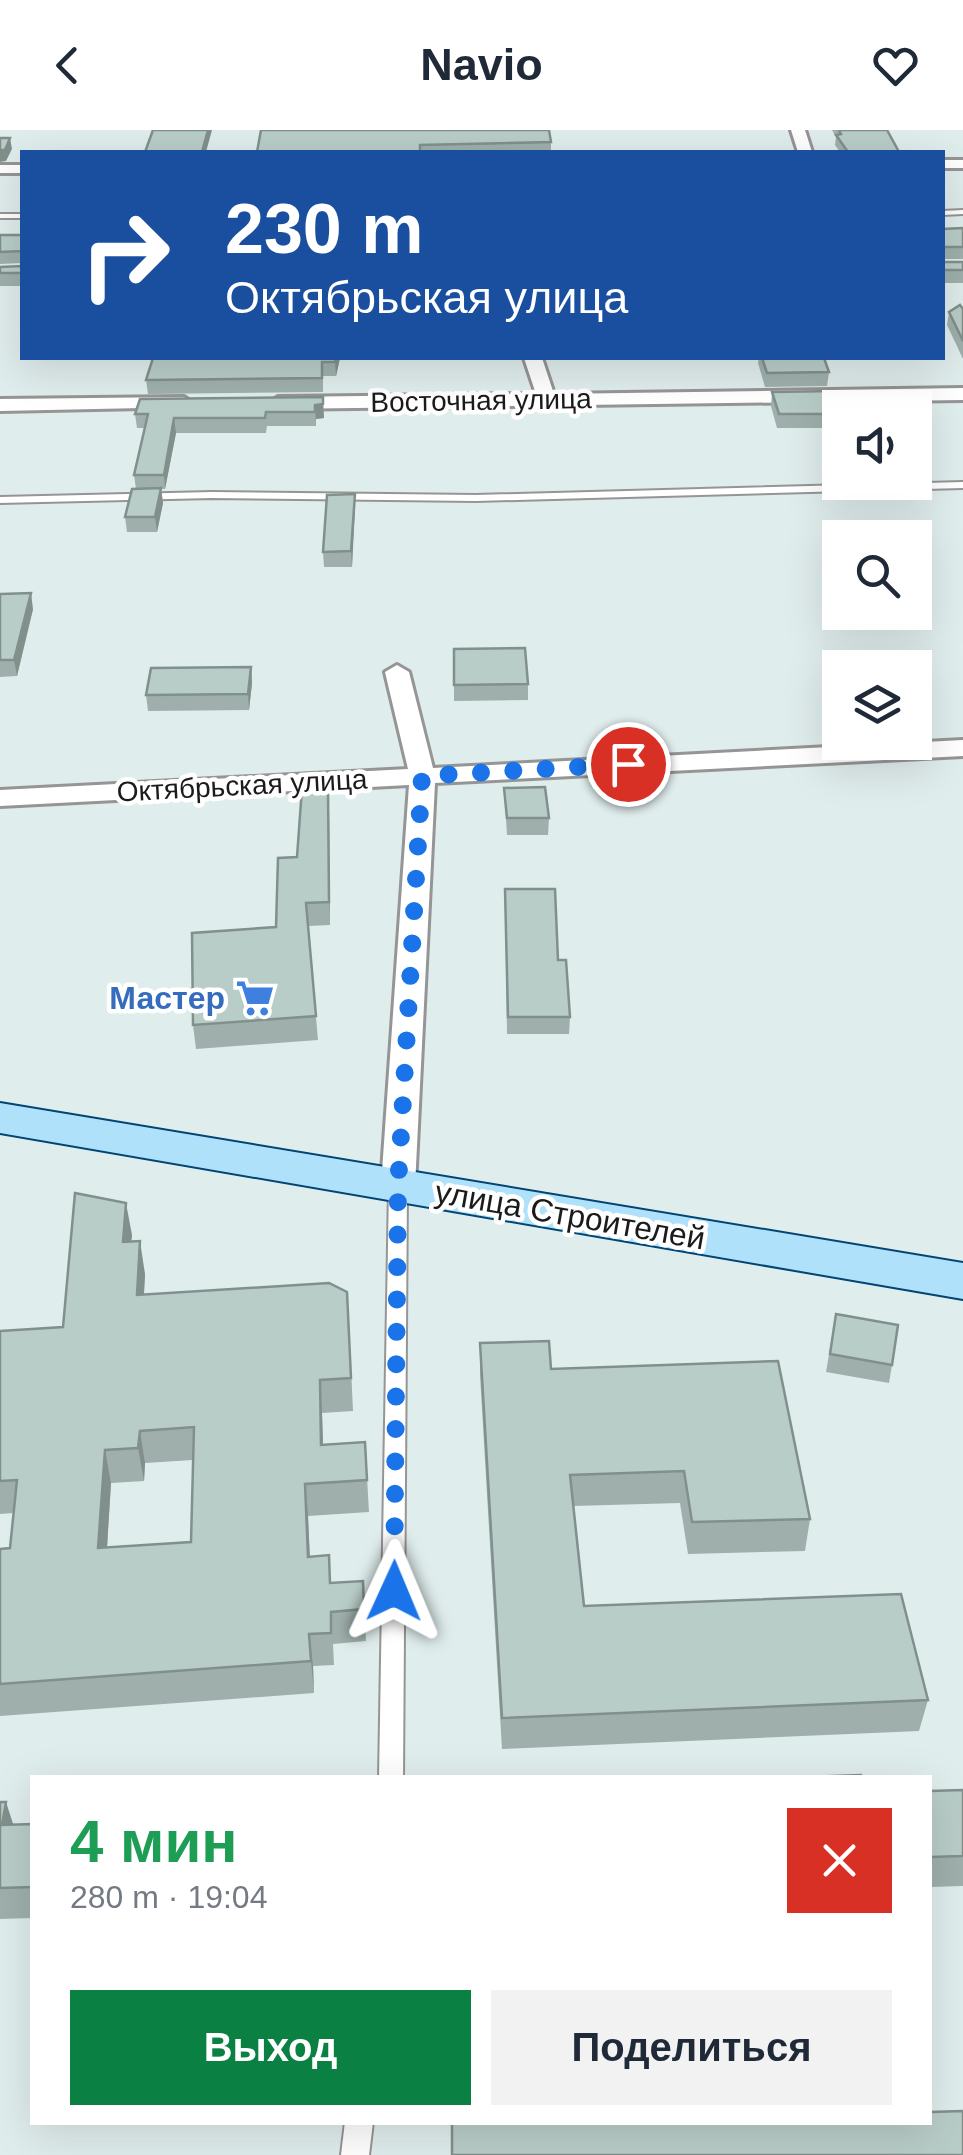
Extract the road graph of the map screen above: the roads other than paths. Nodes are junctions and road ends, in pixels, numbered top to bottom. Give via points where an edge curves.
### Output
1 (534, 360) edge
2 (963, 394) edge
3 (547, 398) junction
4 (200, 403) edge
5 (258, 403) edge
6 (0, 405) edge
7 (963, 485) edge
8 (0, 500) edge
9 (397, 672) dead end
10 (963, 748) edge
11 (422, 776) junction
12 (0, 798) edge
13 (0, 1118) edge
14 (398, 1186) junction
15 (963, 1280) edge
16 (392, 1775) edge
17 (359, 2125) edge
18 (354, 2155) edge

1 - 3 street
2 - 3 street, Восточная улица
3 - 5 street, Восточная улица
4 - 6 street
7 - 8 lane via 476,498
9 - 11 street
10 - 11 street, Октябрьская улица
11 - 12 street, Октябрьская улица
11 - 14 street
13 - 14 main road, улица Строителей
14 - 15 main road, улица Строителей
14 - 16 lane
17 - 18 lane

